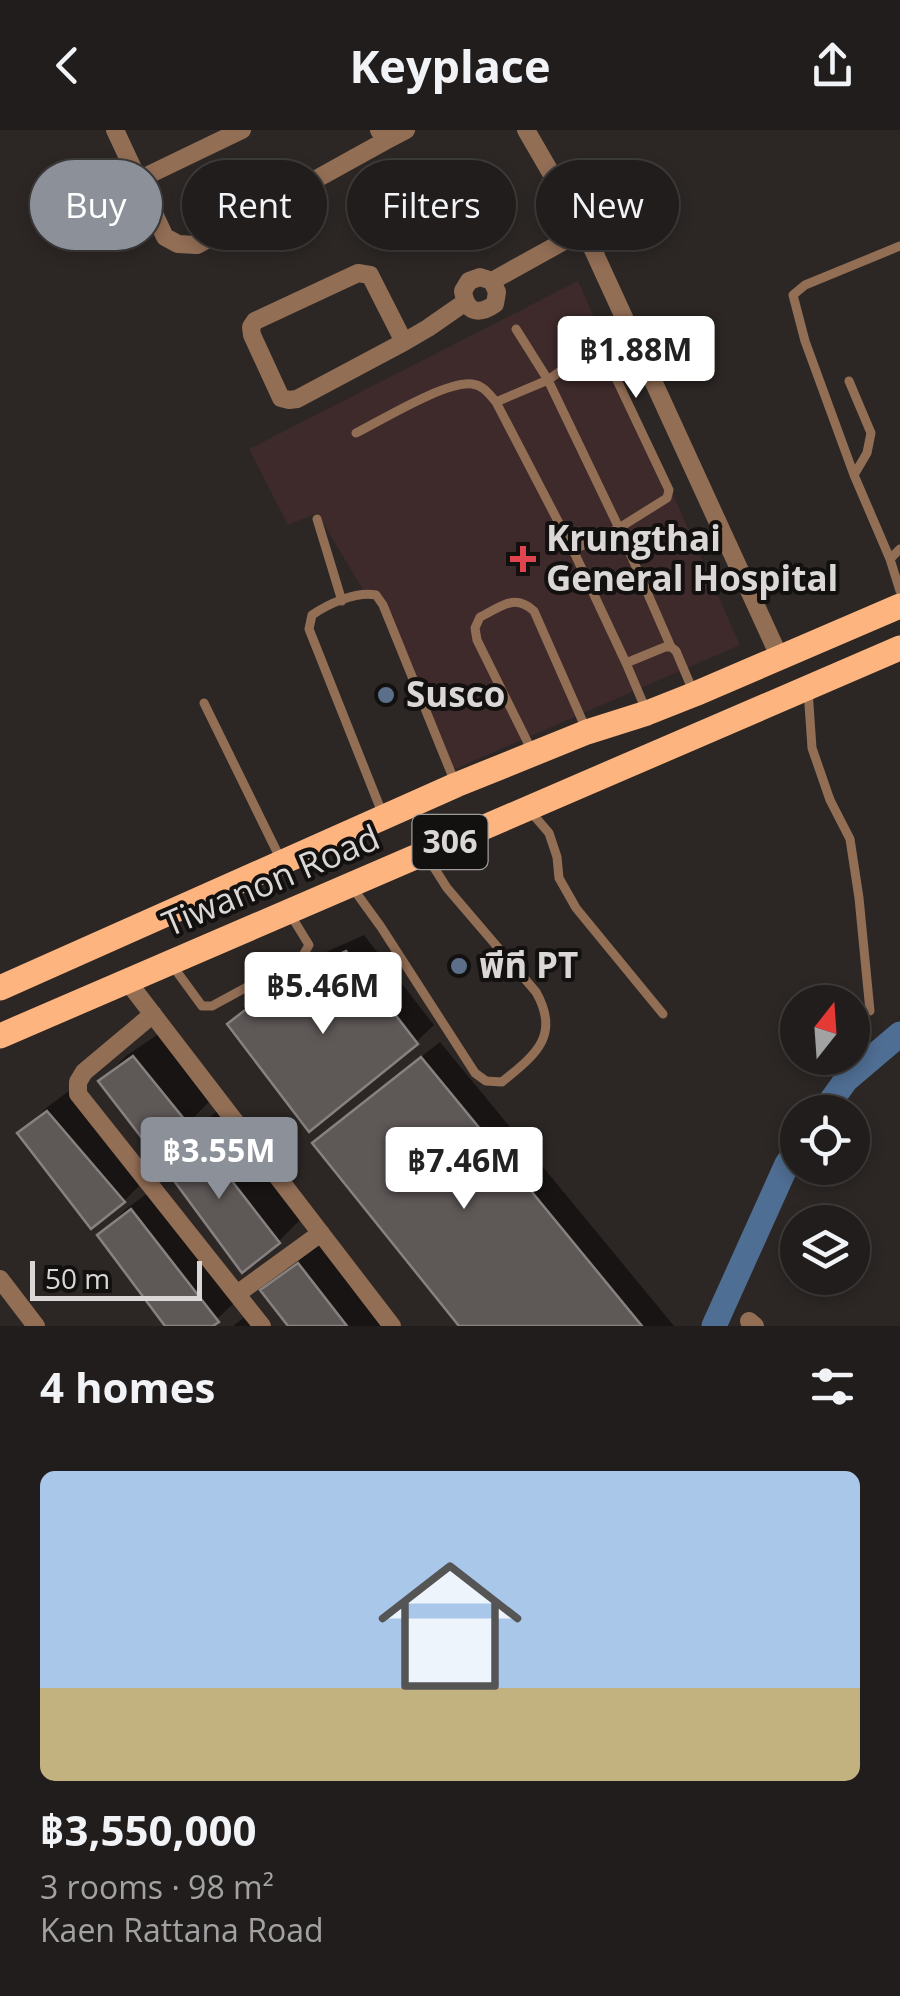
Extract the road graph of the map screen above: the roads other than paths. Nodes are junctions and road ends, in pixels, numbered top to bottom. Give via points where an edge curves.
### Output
1 (115, 130) edge
2 (242, 130) edge
3 (406, 130) edge
4 (526, 130) edge
5 (382, 135) edge
6 (129, 160) edge
7 (543, 160) edge
8 (162, 168) edge
9 (162, 231) edge
10 (900, 246) edge
11 (548, 250) edge
12 (593, 250) edge
13 (516, 329) dead end
14 (404, 342) junction
15 (548, 380) junction
16 (849, 381) dead end
17 (496, 402) junction
18 (356, 433) dead end
19 (854, 476) junction
20 (317, 519) dead end
21 (618, 528) junction
22 (900, 549) edge
23 (574, 550) junction
24 (890, 559) junction
25 (900, 590) edge
26 (342, 601) junction
27 (900, 606) edge
28 (671, 647) junction
29 (900, 648) edge
30 (779, 656) junction
31 (626, 663) junction
32 (808, 687) junction
33 (695, 694) junction
34 (204, 703) dead end
35 (647, 713) junction
36 (588, 732) junction
37 (534, 754) junction
38 (456, 785) junction
39 (528, 808) junction
40 (384, 817) junction
41 (425, 853) junction
42 (282, 862) junction
43 (350, 884) junction
44 (288, 912) junction
45 (170, 963) junction
46 (128, 982) junction
47 (867, 985) edge
48 (0, 988) edge
49 (153, 1014) junction
50 (663, 1014) dead end
51 (0, 1036) edge
52 (321, 1234) junction
53 (0, 1280) edge
54 (237, 1294) junction
55 (36, 1326) edge
56 (262, 1326) edge
57 (392, 1326) edge

1 - 6 street
2 - 8 street
3 - 5 street
4 - 7 street
5 - 9 street via 198,244 178,244
10 - 19 lane via 805,284 793,295
11 - 14 street via 492,281 495,304 485,311 464,302
12 - 30 street
13 - 15 lane
14 - 14 street via 370,275 358,272 251,327 281,398 289,400
15 - 17 lane
15 - 21 lane
15 - 21 lane via 583,355 606,357 669,490 667,498
16 - 19 lane via 871,432
17 - 18 lane via 469,383 426,396
17 - 23 lane
19 - 24 lane
20 - 26 lane
21 - 23 lane
21 - 28 lane
22 - 24 lane
23 - 31 lane
24 - 25 lane
26 - 38 lane via 365,592 383,605
26 - 40 lane via 312,615 310,628
27 - 30 main road, Tiwanon Road / 306
28 - 31 lane
28 - 33 lane
29 - 32 main road, Tiwanon Road / 306
30 - 33 main road, Tiwanon Road / 306
31 - 35 lane
32 - 39 main road, Tiwanon Road / 306
32 - 47 lane via 812,748 850,839
33 - 35 main road, Tiwanon Road / 306
34 - 42 lane
35 - 36 main road, Tiwanon Road / 306
36 - 37 main road, Tiwanon Road / 306
36 - 37 lane via 534,611 514,600 480,617 475,628
37 - 38 main road, Tiwanon Road / 306
38 - 40 main road, Tiwanon Road / 306
39 - 41 main road, Tiwanon Road / 306
39 - 50 lane via 549,833 558,878 576,908
40 - 42 main road, Tiwanon Road / 306
41 - 43 main road, Tiwanon Road / 306
41 - 43 lane via 546,1010 534,1056 502,1082 486,1082 475,1073
42 - 48 main road, Tiwanon Road / 306
43 - 44 main road, Tiwanon Road / 306
44 - 45 main road, Tiwanon Road / 306
44 - 45 lane via 307,952 212,1006 202,1006
45 - 46 main road, Tiwanon Road / 306
46 - 49 street
46 - 51 main road, Tiwanon Road / 306
49 - 52 street
49 - 54 street via 84,1072 78,1094
52 - 54 street
52 - 57 street
53 - 55 street
54 - 56 street

